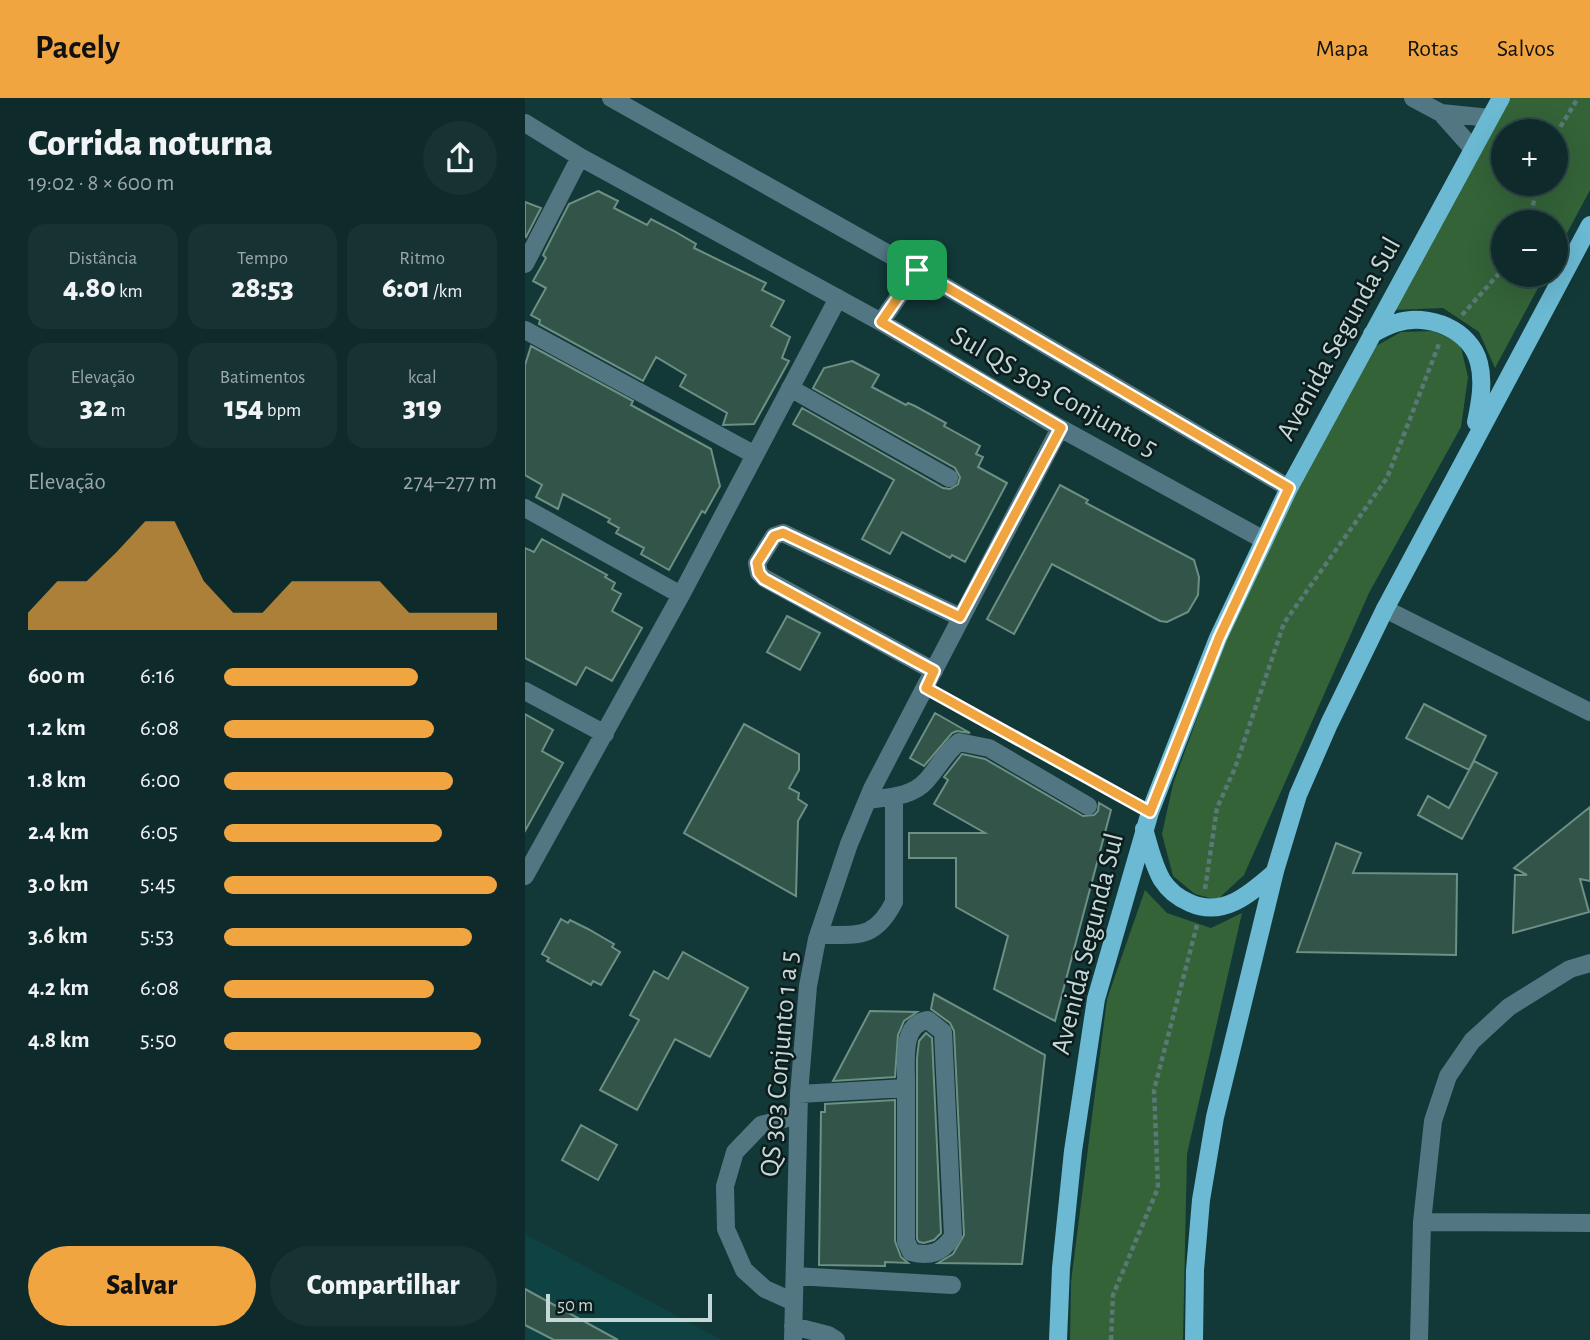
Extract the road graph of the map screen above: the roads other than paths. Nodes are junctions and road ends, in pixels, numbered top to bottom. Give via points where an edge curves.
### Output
1 (611, 98) edge
2 (1413, 98) edge
3 (1501, 98) edge
4 (1441, 113) junction
5 (1490, 118) junction
6 (525, 123) edge
7 (1473, 149) junction
8 (580, 156) junction
9 (1590, 225) edge
10 (525, 264) edge
11 (917, 270) junction
12 (838, 298) junction
13 (881, 322) junction
14 (525, 330) edge
15 (1372, 334) junction
16 (790, 388) junction
17 (1061, 428) junction
18 (1473, 439) junction
19 (755, 454) junction
20 (949, 478) dead end
21 (1289, 488) junction
22 (525, 508) edge
23 (1264, 540) junction
24 (681, 595) junction
25 (1385, 609) junction
26 (960, 617) junction
27 (934, 671) junction
28 (525, 691) edge
29 (1590, 712) edge
30 (605, 734) junction
31 (894, 797) junction
32 (868, 800) junction
33 (1087, 806) dead end
34 (1147, 820) junction
35 (526, 871) edge
36 (1275, 871) junction
37 (819, 935) junction
38 (1590, 963) edge
39 (906, 1088) junction
40 (799, 1094) junction
41 (798, 1115) junction
42 (1422, 1222) junction
43 (1590, 1223) edge
44 (795, 1276) junction
45 (952, 1285) dead end
46 (793, 1302) junction
47 (793, 1333) edge
48 (836, 1340) edge
49 (1058, 1340) edge
50 (1194, 1340) edge
51 (1419, 1340) edge

1 - 11 street
2 - 4 street
3 - 5 main road, Avenida Segunda Sul
4 - 5 street
4 - 7 street
5 - 7 main road, Avenida Segunda Sul
6 - 8 street, Sul QS 303 Conjunto 5
7 - 15 main road, Avenida Segunda Sul
8 - 10 street
8 - 12 street, Sul QS 303 Conjunto 5
9 - 18 main road
11 - 13 street
11 - 21 street
12 - 13 street, Sul QS 303 Conjunto 5
12 - 16 street
13 - 17 street, Sul QS 303 Conjunto 5
14 - 19 street
15 - 18 main road via 1398,322 1425,320 1468,340 1479,363 1482,393
15 - 21 main road, Avenida Segunda Sul
16 - 19 street
16 - 20 street
17 - 23 street, Sul QS 303 Conjunto 5
17 - 26 street, QS 303 Conjunto 1 a 5
18 - 25 main road
19 - 24 street
21 - 23 main road, Avenida Segunda Sul
22 - 24 street
23 - 34 main road, Avenida Segunda Sul via 1219,638
24 - 30 street
25 - 29 street
25 - 36 main road via 1299,795
26 - 27 street, QS 303 Conjunto 1 a 5
26 - 27 street via 783,533 774,536 757,563 764,579
27 - 32 street, QS 303 Conjunto 1 a 5
28 - 30 street
30 - 35 street
31 - 32 street
31 - 33 street via 924,783 959,742 989,748
31 - 37 street via 894,902 887,917 865,934
32 - 37 street, QS 303 Conjunto 1 a 5
34 - 36 main road via 1162,879 1178,898 1202,908 1224,907 1247,896
34 - 49 main road, Avenida Segunda Sul via 1096,999 1061,1268
36 - 50 main road via 1230,1053 1201,1200
37 - 40 street, QS 303 Conjunto 1 a 5 via 808,986
38 - 42 street via 1570,969 1509,1007 1472,1041 1448,1076 1433,1121
39 - 39 street via 908,1039 918,1021 928,1020 943,1032 953,1236 934,1254 911,1252 906,1241
39 - 40 street
40 - 41 street, QS 303 Conjunto 1 a 5
41 - 44 street, QS 303 Conjunto 1 a 5
41 - 46 street via 761,1125 735,1152 725,1186 726,1229 744,1270 765,1289
42 - 43 street
42 - 51 street
44 - 45 street
44 - 46 street, QS 303 Conjunto 1 a 5
46 - 47 street, QS 303 Conjunto 1 a 5
47 - 48 street via 828,1335

